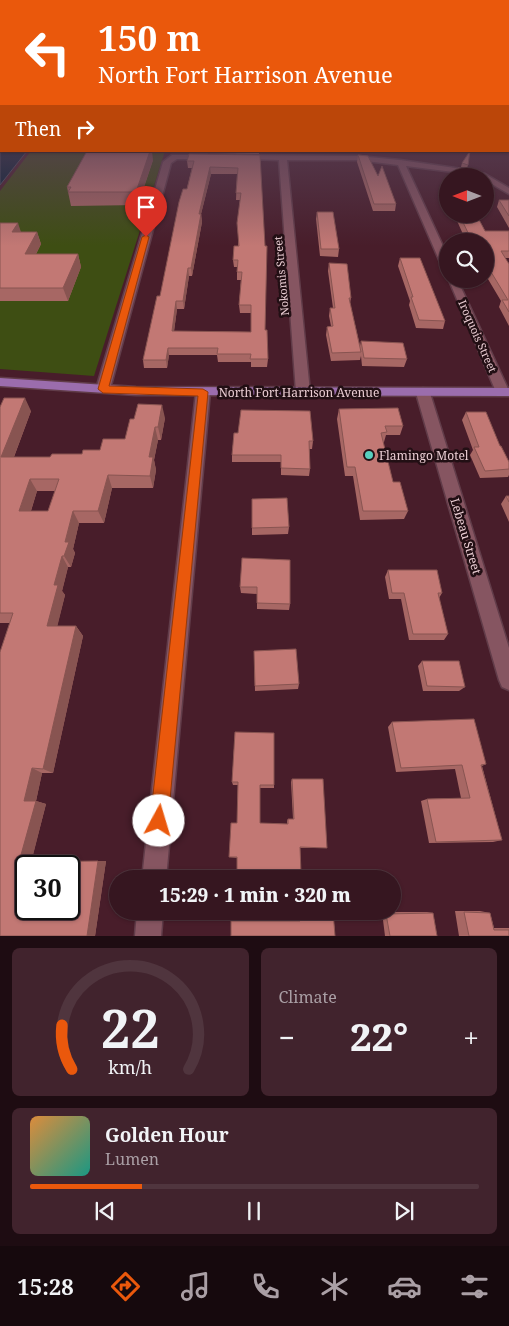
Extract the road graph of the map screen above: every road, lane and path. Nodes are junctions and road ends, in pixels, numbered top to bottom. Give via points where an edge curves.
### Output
1 (170, 159) edge
2 (283, 159) edge
3 (365, 159) edge
4 (400, 162) junction
5 (441, 168) edge
6 (494, 183) edge
7 (509, 192) edge
8 (439, 248) edge
9 (456, 288) edge
10 (0, 382) edge
11 (103, 389) junction
12 (203, 392) junction
13 (303, 392) junction
14 (424, 392) junction
15 (506, 392) edge
16 (509, 680) edge
17 (155, 870) edge
18 (149, 920) edge
19 (148, 936) edge

1 - 11 street
2 - 13 street, Nokomis Street
3 - 4 street
4 - 5 street
4 - 8 street
6 - 7 street
9 - 15 street, Iroquois Street
10 - 11 main road, North Fort Harrison Avenue
11 - 12 main road, North Fort Harrison Avenue
12 - 13 main road, North Fort Harrison Avenue
12 - 17 street
13 - 14 main road, North Fort Harrison Avenue
14 - 15 main road, North Fort Harrison Avenue
14 - 16 street, Lebeau Street
18 - 19 street

